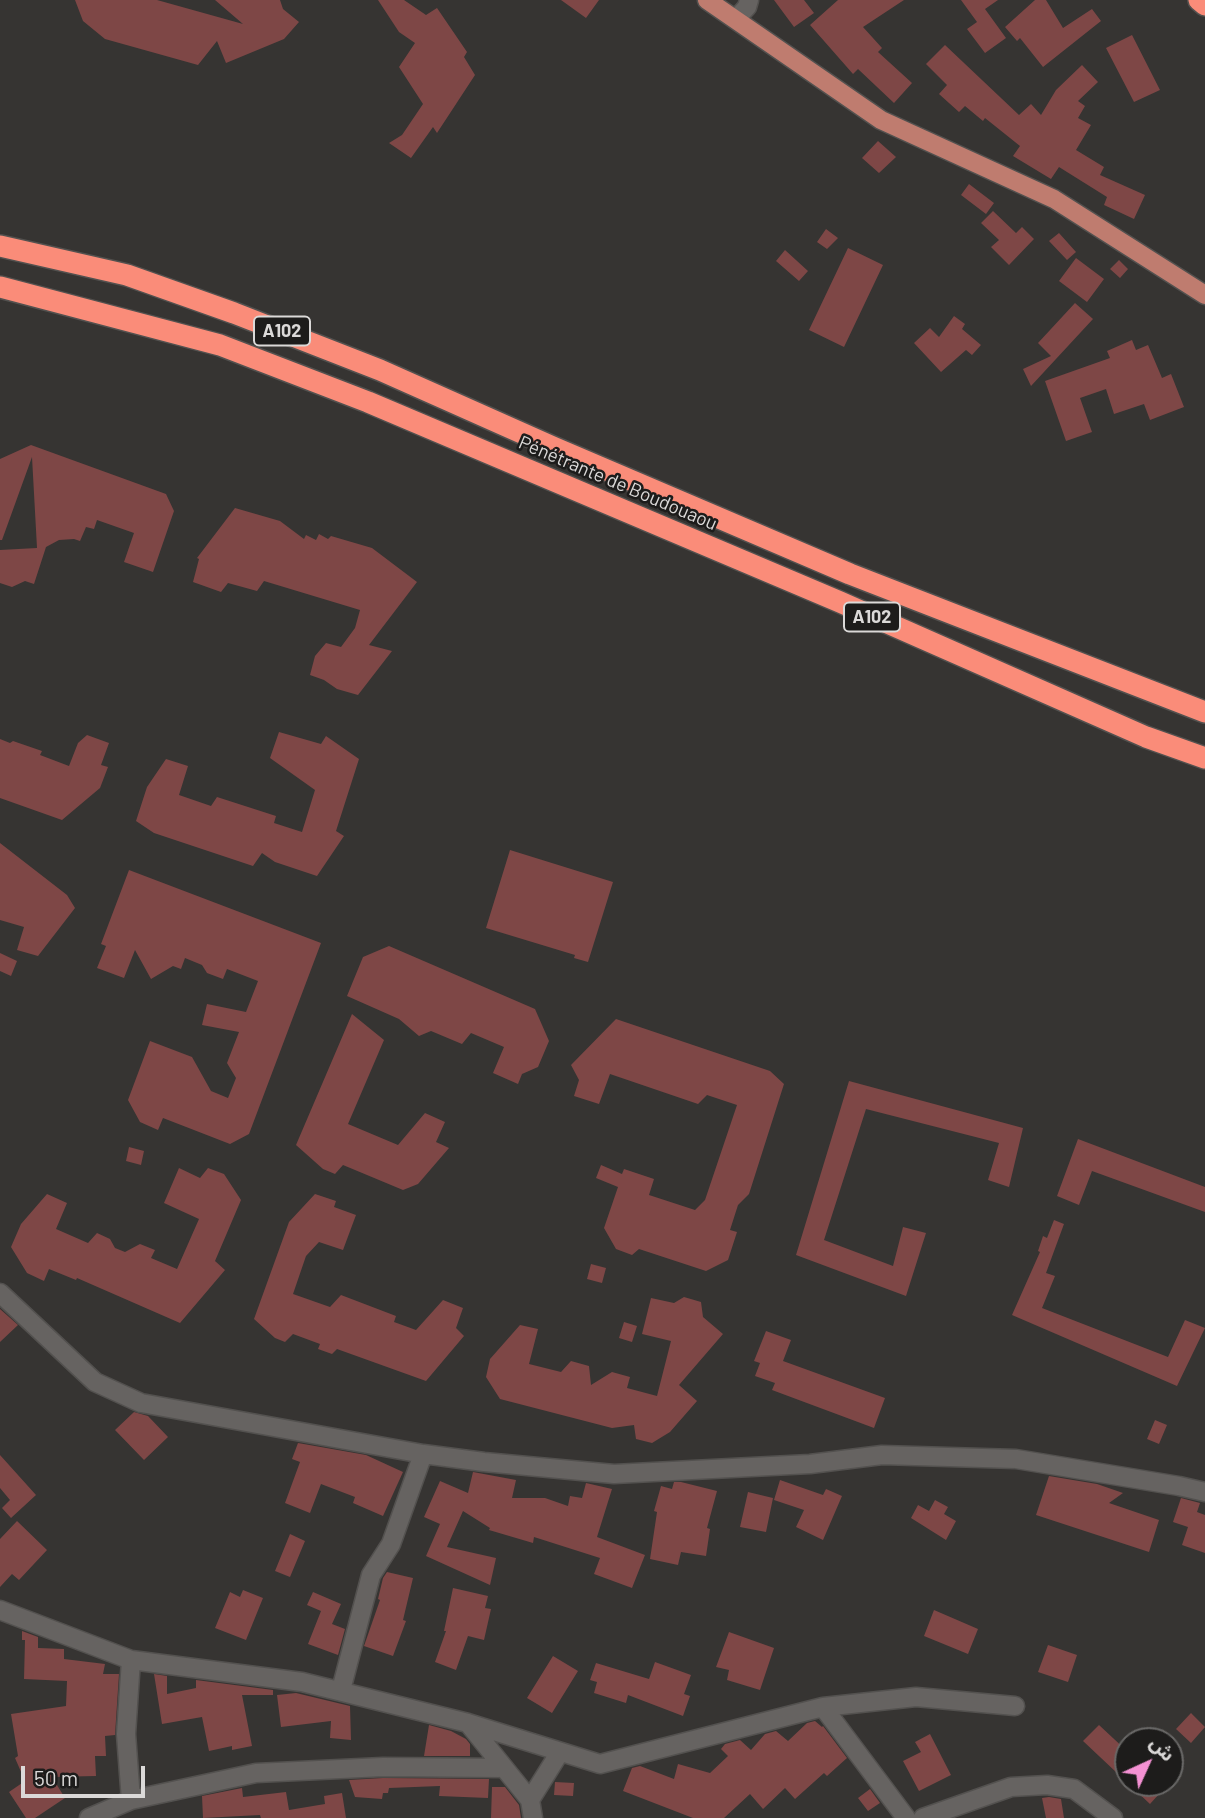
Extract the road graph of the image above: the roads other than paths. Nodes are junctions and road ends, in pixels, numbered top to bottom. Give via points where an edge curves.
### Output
1 (707, 0) edge
2 (748, 0) edge
3 (1199, 0) edge
4 (1205, 5) edge
5 (736, 19) junction
6 (0, 246) edge
7 (0, 287) edge
8 (1205, 295) edge
9 (1161, 694) junction
10 (1205, 704) edge
11 (1205, 712) edge
12 (1205, 758) edge
13 (0, 1293) edge
14 (423, 1454) junction
15 (1205, 1493) edge
16 (0, 1610) edge
17 (131, 1660) junction
18 (341, 1690) junction
19 (1015, 1706) dead end
20 (824, 1707) junction
21 (468, 1723) junction
22 (560, 1752) junction
23 (504, 1768) junction
24 (131, 1800) junction
25 (531, 1809) edge
26 (89, 1818) edge
27 (906, 1818) edge
28 (923, 1818) edge
29 (1113, 1818) edge

1 - 5 main road
2 - 5 street
3 - 4 highway
5 - 8 main road via 881,120 1054,199
6 - 9 highway, Pénétrante de Boudouaou / A102 via 127,275 234,313 380,370 850,574
7 - 12 highway, Pénétrante de Boudouaou / A102 via 220,345 368,402 1146,737
9 - 10 highway
9 - 11 highway, Pénétrante de Boudouaou / A102
13 - 14 street via 95,1382 141,1403
14 - 15 street via 614,1474 810,1464 882,1455 1016,1459
14 - 18 street via 391,1544 371,1575
16 - 17 street
17 - 18 street
17 - 24 street via 126,1734
18 - 21 street
19 - 20 street via 916,1697
20 - 22 street via 600,1764
20 - 27 street
21 - 22 street
21 - 23 street
22 - 25 street
23 - 24 street via 256,1773
23 - 25 street
24 - 26 street
28 - 29 street via 1012,1787 1047,1785 1074,1789

